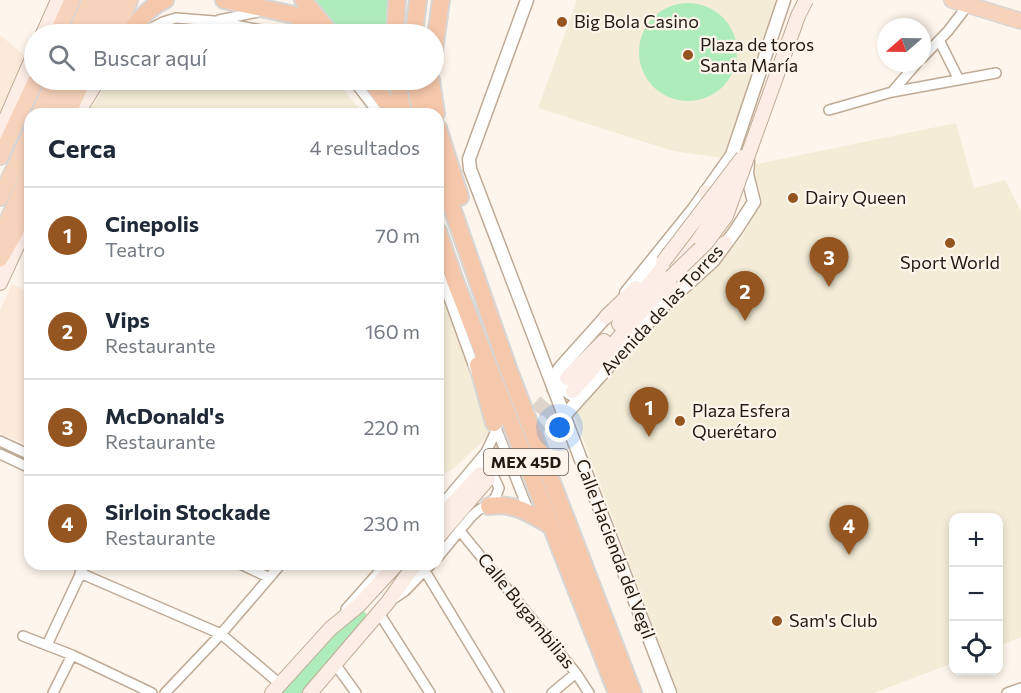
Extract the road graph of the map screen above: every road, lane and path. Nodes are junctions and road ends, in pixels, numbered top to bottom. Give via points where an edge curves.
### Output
1 (58, 0) edge
2 (72, 0) edge
3 (90, 0) edge
4 (105, 0) edge
5 (119, 0) edge
6 (130, 0) edge
7 (165, 0) edge
8 (224, 0) edge
9 (303, 0) edge
10 (397, 0) edge
11 (418, 0) edge
12 (441, 0) edge
13 (527, 0) edge
14 (784, 0) edge
15 (798, 0) edge
16 (806, 0) edge
17 (812, 0) edge
18 (952, 0) edge
19 (276, 3) edge
20 (968, 5) junction
21 (214, 21) junction
22 (1021, 21) edge
23 (47, 24) edge
24 (61, 24) edge
25 (79, 24) edge
26 (93, 24) edge
27 (108, 24) edge
28 (120, 24) edge
29 (136, 24) edge
30 (158, 24) edge
31 (230, 24) edge
32 (316, 24) edge
33 (322, 24) edge
34 (396, 24) edge
35 (415, 24) edge
36 (438, 24) edge
37 (939, 40) junction
38 (931, 48) edge
39 (909, 72) edge
40 (996, 73) dead end
41 (24, 77) edge
42 (959, 80) junction
43 (31, 90) edge
44 (50, 90) edge
45 (63, 90) edge
46 (81, 90) edge
47 (90, 90) edge
48 (361, 90) edge
49 (377, 90) edge
50 (399, 90) edge
51 (417, 90) edge
52 (432, 90) edge
53 (892, 92) junction
54 (42, 108) edge
55 (55, 108) edge
56 (76, 108) edge
57 (78, 108) edge
58 (374, 108) edge
59 (390, 108) edge
60 (402, 108) edge
61 (420, 108) edge
62 (434, 108) edge
63 (830, 110) dead end
64 (0, 132) edge
65 (24, 147) edge
66 (444, 147) edge
67 (0, 157) edge
68 (746, 158) junction
69 (718, 176) junction
70 (24, 183) edge
71 (444, 185) edge
72 (706, 192) junction
73 (0, 198) edge
74 (24, 212) edge
75 (24, 231) edge
76 (15, 233) junction
77 (0, 237) edge
78 (725, 243) junction
79 (444, 250) edge
80 (0, 259) edge
81 (667, 271) junction
82 (0, 275) edge
83 (454, 281) junction
84 (0, 283) edge
85 (444, 285) edge
86 (639, 315) junction
87 (606, 317) junction
88 (619, 324) junction
89 (508, 368) junction
90 (563, 373) junction
91 (552, 382) junction
92 (577, 394) junction
93 (565, 415) junction
94 (495, 427) junction
95 (0, 441) edge
96 (24, 451) edge
97 (0, 454) edge
98 (24, 465) edge
99 (481, 472) junction
100 (444, 504) edge
101 (489, 506) junction
102 (529, 512) junction
103 (444, 513) edge
104 (551, 526) junction
105 (444, 528) edge
106 (460, 531) junction
107 (444, 549) edge
108 (81, 570) edge
109 (86, 570) edge
110 (253, 570) edge
111 (275, 570) edge
112 (381, 570) edge
113 (391, 570) edge
114 (420, 570) edge
115 (426, 570) edge
116 (268, 577) junction
117 (379, 613) junction
118 (330, 629) junction
119 (221, 634) junction
120 (23, 636) dead end
121 (47, 645) junction
122 (72, 655) junction
123 (335, 664) junction
124 (576, 673) junction
125 (276, 688) edge
126 (1021, 688) edge
127 (53, 693) edge
128 (152, 693) edge
129 (165, 693) edge
130 (310, 693) edge
131 (356, 693) edge
132 (430, 693) edge
133 (499, 693) edge
134 (552, 693) edge
135 (589, 693) edge
136 (616, 693) edge
137 (633, 693) edge
138 (670, 693) edge
139 (1007, 693) edge

1 - 23 main road
2 - 24 highway
3 - 25 highway
4 - 26 highway
5 - 27 highway
6 - 28 highway
7 - 29 highway
8 - 19 highway
9 - 33 highway
10 - 34 highway
11 - 35 highway
12 - 36 highway
13 - 91 street, Calle Hacienda del Vegil via 469,159
14 - 69 street, Avenida de las Torres via 732,155
15 - 68 main road, bridge
16 - 81 main road, bridge via 726,216 706,243
17 - 68 street, Avenida de las Torres
18 - 20 highway
19 - 21 street
19 - 32 highway
20 - 22 highway
20 - 37 street
21 - 30 street via 176,18
21 - 31 street
37 - 38 street
37 - 42 street
39 - 53 street
40 - 42 street
41 - 64 main road
42 - 53 street
43 - 67 highway
44 - 54 highway
45 - 55 highway
46 - 56 highway
47 - 57 highway
48 - 58 street
49 - 59 highway
50 - 60 highway
51 - 61 highway
52 - 62 highway
53 - 63 street
65 - 73 highway
66 - 89 highway via 488,286
68 - 69 street via 736,169
68 - 78 street, Avenida de las Torres via 754,202
68 - 81 main road, bridge via 702,236
69 - 72 street, Avenida de las Torres
70 - 77 highway
71 - 89 highway, MEX 45D
72 - 87 street, Avenida de las Torres
72 - 88 main road via 709,207 701,225 632,303
74 - 76 highway
75 - 84 main road
76 - 80 highway
76 - 82 highway
78 - 86 main road
78 - 92 street, Avenida de las Torres via 712,261
79 - 83 highway, MEX 45D
81 - 86 main road, Avenida de las Torres
81 - 87 main road
81 - 88 main road, Avenida de las Torres
83 - 94 highway
83 - 104 highway, MEX 45D
85 - 94 street
86 - 92 main road, Avenida de las Torres
87 - 90 street, Avenida de las Torres
88 - 90 main road, Avenida de las Torres via 593,353
89 - 137 highway, MEX 45D
90 - 91 street, Avenida de las Torres
90 - 92 street via 563,386 568,394
91 - 93 street, Calle Hacienda del Vegil
92 - 93 street, Avenida de las Torres
93 - 138 street, Calle Hacienda del Vegil
94 - 99 street
94 - 102 street
95 - 96 street
97 - 98 street
99 - 100 street
99 - 101 street via 491,471 499,488
99 - 103 main road
99 - 105 main road
101 - 102 highway via 502,504
101 - 106 street via 476,512
102 - 104 highway
104 - 136 highway, MEX 45D
106 - 107 street
106 - 124 street, Calle Bugambilias
108 - 121 street
109 - 119 street
110 - 116 street
111 - 116 street
112 - 118 street
113 - 118 main road
114 - 117 main road
115 - 133 street
116 - 119 street
117 - 123 main road
117 - 132 street
118 - 125 main road
119 - 125 street
119 - 129 street
120 - 121 street
121 - 122 street
122 - 127 street
122 - 128 street
123 - 130 main road
123 - 131 street
124 - 134 street
124 - 135 street, Calle Bugambilias
126 - 139 street

